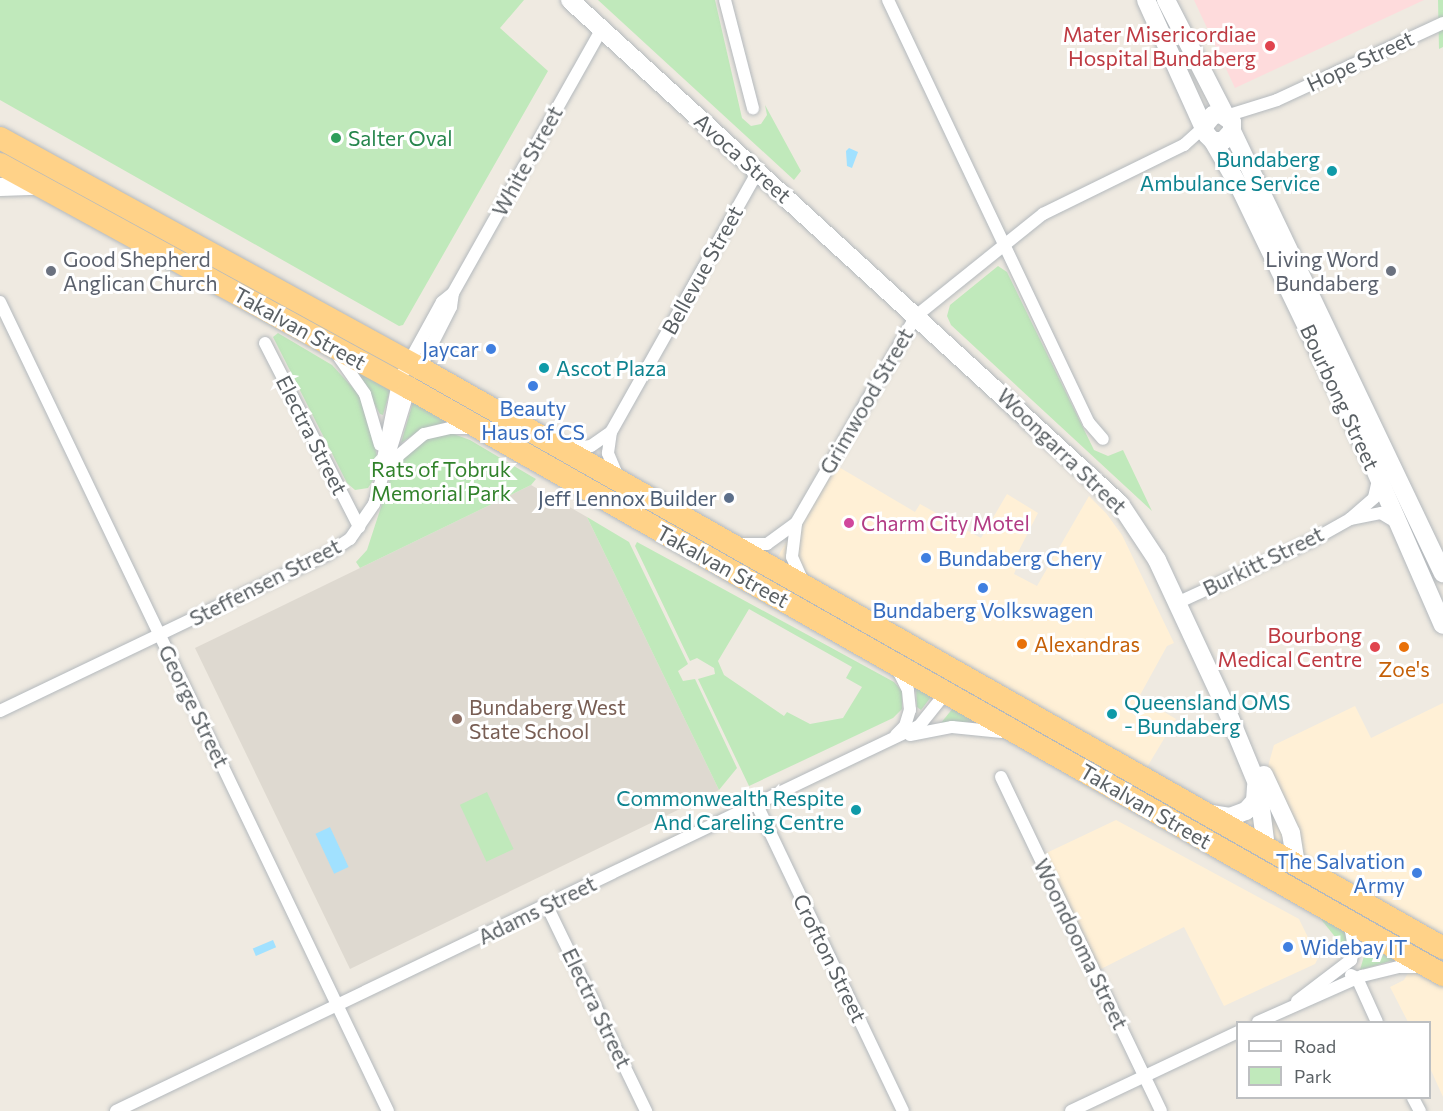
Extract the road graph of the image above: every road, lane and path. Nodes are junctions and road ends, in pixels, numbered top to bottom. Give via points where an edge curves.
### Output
1 (570, 0) edge
2 (725, 0) edge
3 (888, 0) edge
4 (1146, 0) edge
5 (1166, 0) edge
6 (1443, 23) edge
7 (602, 29) junction
8 (753, 108) dead end
9 (1229, 123) junction
10 (1209, 133) junction
11 (0, 138) edge
12 (0, 164) edge
13 (758, 171) junction
14 (0, 187) edge
15 (46, 190) junction
16 (1005, 242) junction
17 (0, 302) edge
18 (916, 316) junction
19 (322, 340) junction
20 (265, 343) dead end
21 (414, 364) junction
22 (404, 385) junction
23 (611, 432) junction
24 (493, 435) junction
25 (1103, 439) dead end
26 (562, 448) junction
27 (1392, 460) junction
28 (383, 471) junction
29 (1376, 472) junction
30 (623, 483) junction
31 (1350, 519) junction
32 (796, 523) junction
33 (1419, 523) junction
34 (1397, 526) junction
35 (359, 527) junction
36 (726, 541) junction
37 (1443, 573) edge
38 (806, 587) junction
39 (1177, 603) junction
40 (1443, 625) edge
41 (159, 634) junction
42 (887, 659) junction
43 (958, 674) junction
44 (946, 694) junction
45 (1225, 706) junction
46 (0, 711) edge
47 (1023, 736) junction
48 (891, 740) junction
49 (1001, 777) dead end
50 (1255, 777) junction
51 (757, 805) junction
52 (1206, 814) junction
53 (1266, 848) junction
54 (1303, 869) junction
55 (1283, 884) junction
56 (547, 906) junction
57 (1348, 921) junction
58 (1443, 948) edge
59 (1342, 970) junction
60 (1437, 972) edge
61 (1357, 978) junction
62 (1331, 990) junction
63 (1364, 995) junction
64 (338, 1006) junction
65 (1290, 1008) junction
66 (1262, 1021) edge
67 (1376, 1021) edge
68 (1236, 1033) edge
69 (1144, 1075) junction
70 (116, 1111) edge
71 (388, 1111) edge
72 (646, 1111) edge
73 (903, 1111) edge
74 (1071, 1111) edge
75 (1161, 1111) edge

1 - 7 street, Avoca Street
2 - 8 street
3 - 16 street, Woongarra Street
4 - 10 street, Bourbong Street
5 - 9 street, Bourbong Street
6 - 9 street, Hope Street
7 - 13 street, Avoca Street
7 - 21 street, White Street via 453,293 442,302
9 - 10 street via 1223,141
9 - 10 street via 1213,115
9 - 27 street, Bourbong Street
10 - 16 street via 1043,214
10 - 29 street, Bourbong Street via 1240,188
11 - 21 highway, Takalvan Street
12 - 15 highway, Takalvan Street
13 - 18 street, Avoca Street
13 - 23 street, Bellevue Street
14 - 15 street via 22,184
15 - 19 highway, Takalvan Street
16 - 18 street, Grimwood Street
16 - 25 street, Woongarra Street via 1089,423
17 - 41 street, George Street
18 - 32 street, Grimwood Street
18 - 39 street, Woongarra Street via 1108,491 1145,540
19 - 22 highway, Takalvan Street
19 - 28 street via 347,366 365,394 379,432
20 - 35 street, Electra Street
21 - 22 street, White Street
21 - 26 highway, Takalvan Street
22 - 24 highway, Takalvan Street
22 - 28 street, Steffensen Street
23 - 26 street via 586,447
23 - 30 street, Bellevue Street via 610,464
24 - 28 street via 461,427 433,431 400,451
24 - 42 highway, Takalvan Street
26 - 30 highway, Takalvan Street
27 - 29 street via 1379,454
27 - 33 street, Bourbong Street
28 - 35 street, Steffensen Street via 378,491
29 - 31 street, Burkitt Street via 1374,498
29 - 34 street, Bourbong Street
30 - 36 highway, Takalvan Street
31 - 34 street, Burkitt Street via 1381,513
31 - 39 street, Burkitt Street
32 - 36 street, Grimwood Street via 767,544
32 - 38 street, Grimwood Street via 792,557
33 - 34 street via 1415,536 1407,537
33 - 37 street, Bourbong Street
34 - 40 street, Bourbong Street
35 - 41 street, Steffensen Street via 326,555
36 - 38 highway, Takalvan Street
38 - 43 highway, Takalvan Street
39 - 45 street, Woongarra Street
41 - 46 street, Steffensen Street
41 - 64 street, George Street
42 - 44 highway, Takalvan Street
42 - 48 street via 902,675 910,700 905,726
43 - 44 street, Adams Street
43 - 52 highway, Takalvan Street
44 - 47 highway, Takalvan Street
44 - 48 street, Adams Street via 928,719
45 - 50 street, Woongarra Street
45 - 54 street, Woongarra Street via 1254,754 1291,833 1295,859
47 - 48 street via 968,727
47 - 55 highway, Takalvan Street
48 - 51 street, Adams Street
49 - 69 street, Woondooma Street
50 - 52 street via 1255,801 1246,812 1230,817
50 - 53 street, Woongarra Street via 1263,808
51 - 56 street, Adams Street
51 - 73 street, Crofton Street
52 - 53 highway, Takalvan Street
53 - 54 highway, Takalvan Street
53 - 55 highway via 1271,871
54 - 58 highway, Takalvan Street
55 - 57 highway, Takalvan Street
56 - 64 street, Adams Street
56 - 72 street, Electra Street
57 - 59 street via 1354,948
57 - 60 highway, Takalvan Street
59 - 61 street
59 - 65 street via 1306,992
60 - 61 street via 1399,967
61 - 62 street
61 - 63 street
62 - 63 street
62 - 65 street
63 - 67 street
64 - 70 street, Adams Street
64 - 71 street, George Street
65 - 66 street
68 - 69 street
69 - 74 street
69 - 75 street, Woondooma Street

